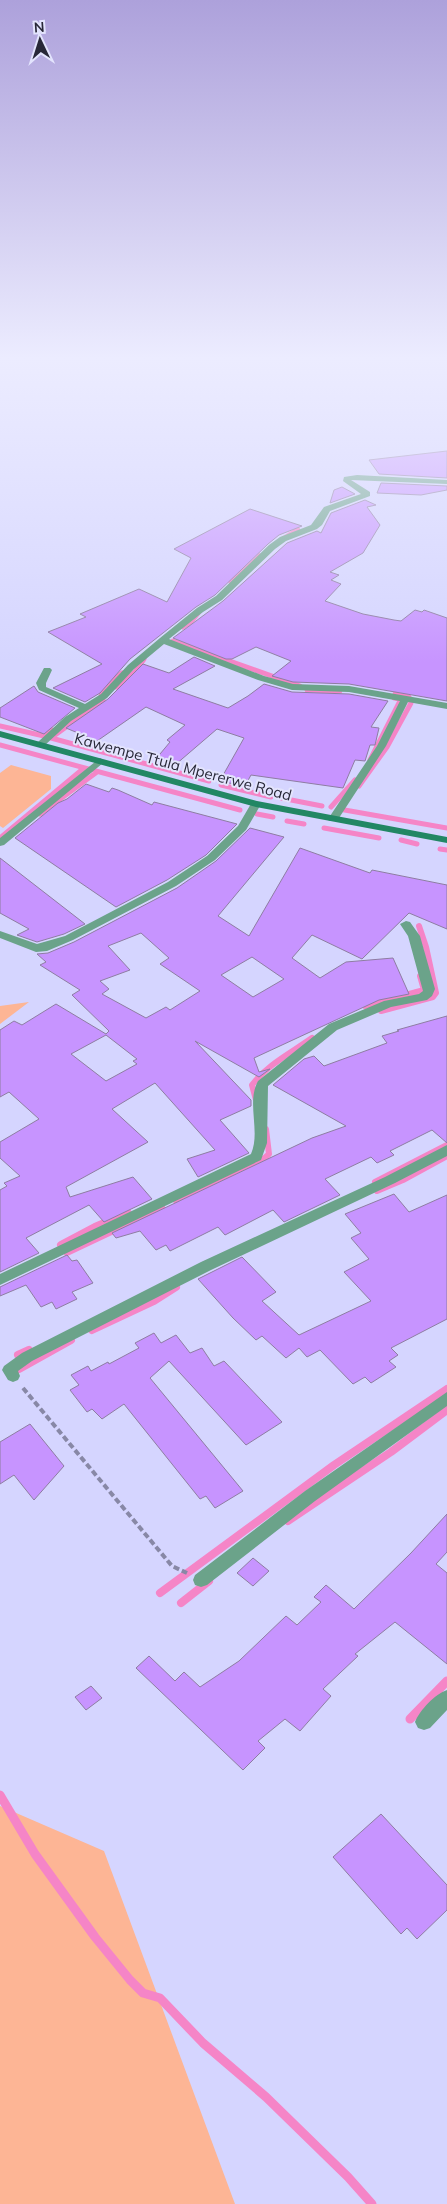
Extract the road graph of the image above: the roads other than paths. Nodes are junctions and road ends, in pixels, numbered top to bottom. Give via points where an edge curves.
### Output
1 (447, 482) edge
2 (163, 640) junction
3 (47, 670) dead end
4 (405, 699) junction
5 (447, 706) edge
6 (86, 708) junction
7 (0, 734) edge
8 (41, 744) junction
9 (100, 761) junction
10 (256, 804) junction
11 (332, 819) junction
12 (447, 840) edge
13 (0, 843) edge
14 (406, 924) dead end
15 (1, 935) edge
16 (447, 1150) edge
17 (0, 1280) edge
18 (13, 1376) road end
19 (447, 1398) edge
20 (201, 1580) road end
21 (447, 1698) edge
22 (424, 1722) dead end

1 - 2 street via 347,479 367,494 332,507 314,527 283,539 219,598
2 - 4 street via 292,687 349,690
2 - 6 street via 104,696
3 - 6 street via 42,688
4 - 5 street
4 - 11 street via 370,767
6 - 8 street
7 - 8 street, Kawempe Ttula Mpererwe Road
8 - 9 street, Kawempe Ttula Mpererwe Road
9 - 10 street, Kawempe Ttula Mpererwe Road
9 - 13 street
10 - 11 street, Kawempe Ttula Mpererwe Road
10 - 15 street via 242,828 211,858 159,891 69,938 36,948
11 - 12 street, Kawempe Ttula Mpererwe Road
14 - 17 street via 414,936 428,993 423,997 388,1004 333,1027 262,1084 261,1144 256,1157
16 - 18 street via 27,1357 9,1370
19 - 20 street via 310,1496
21 - 22 street

